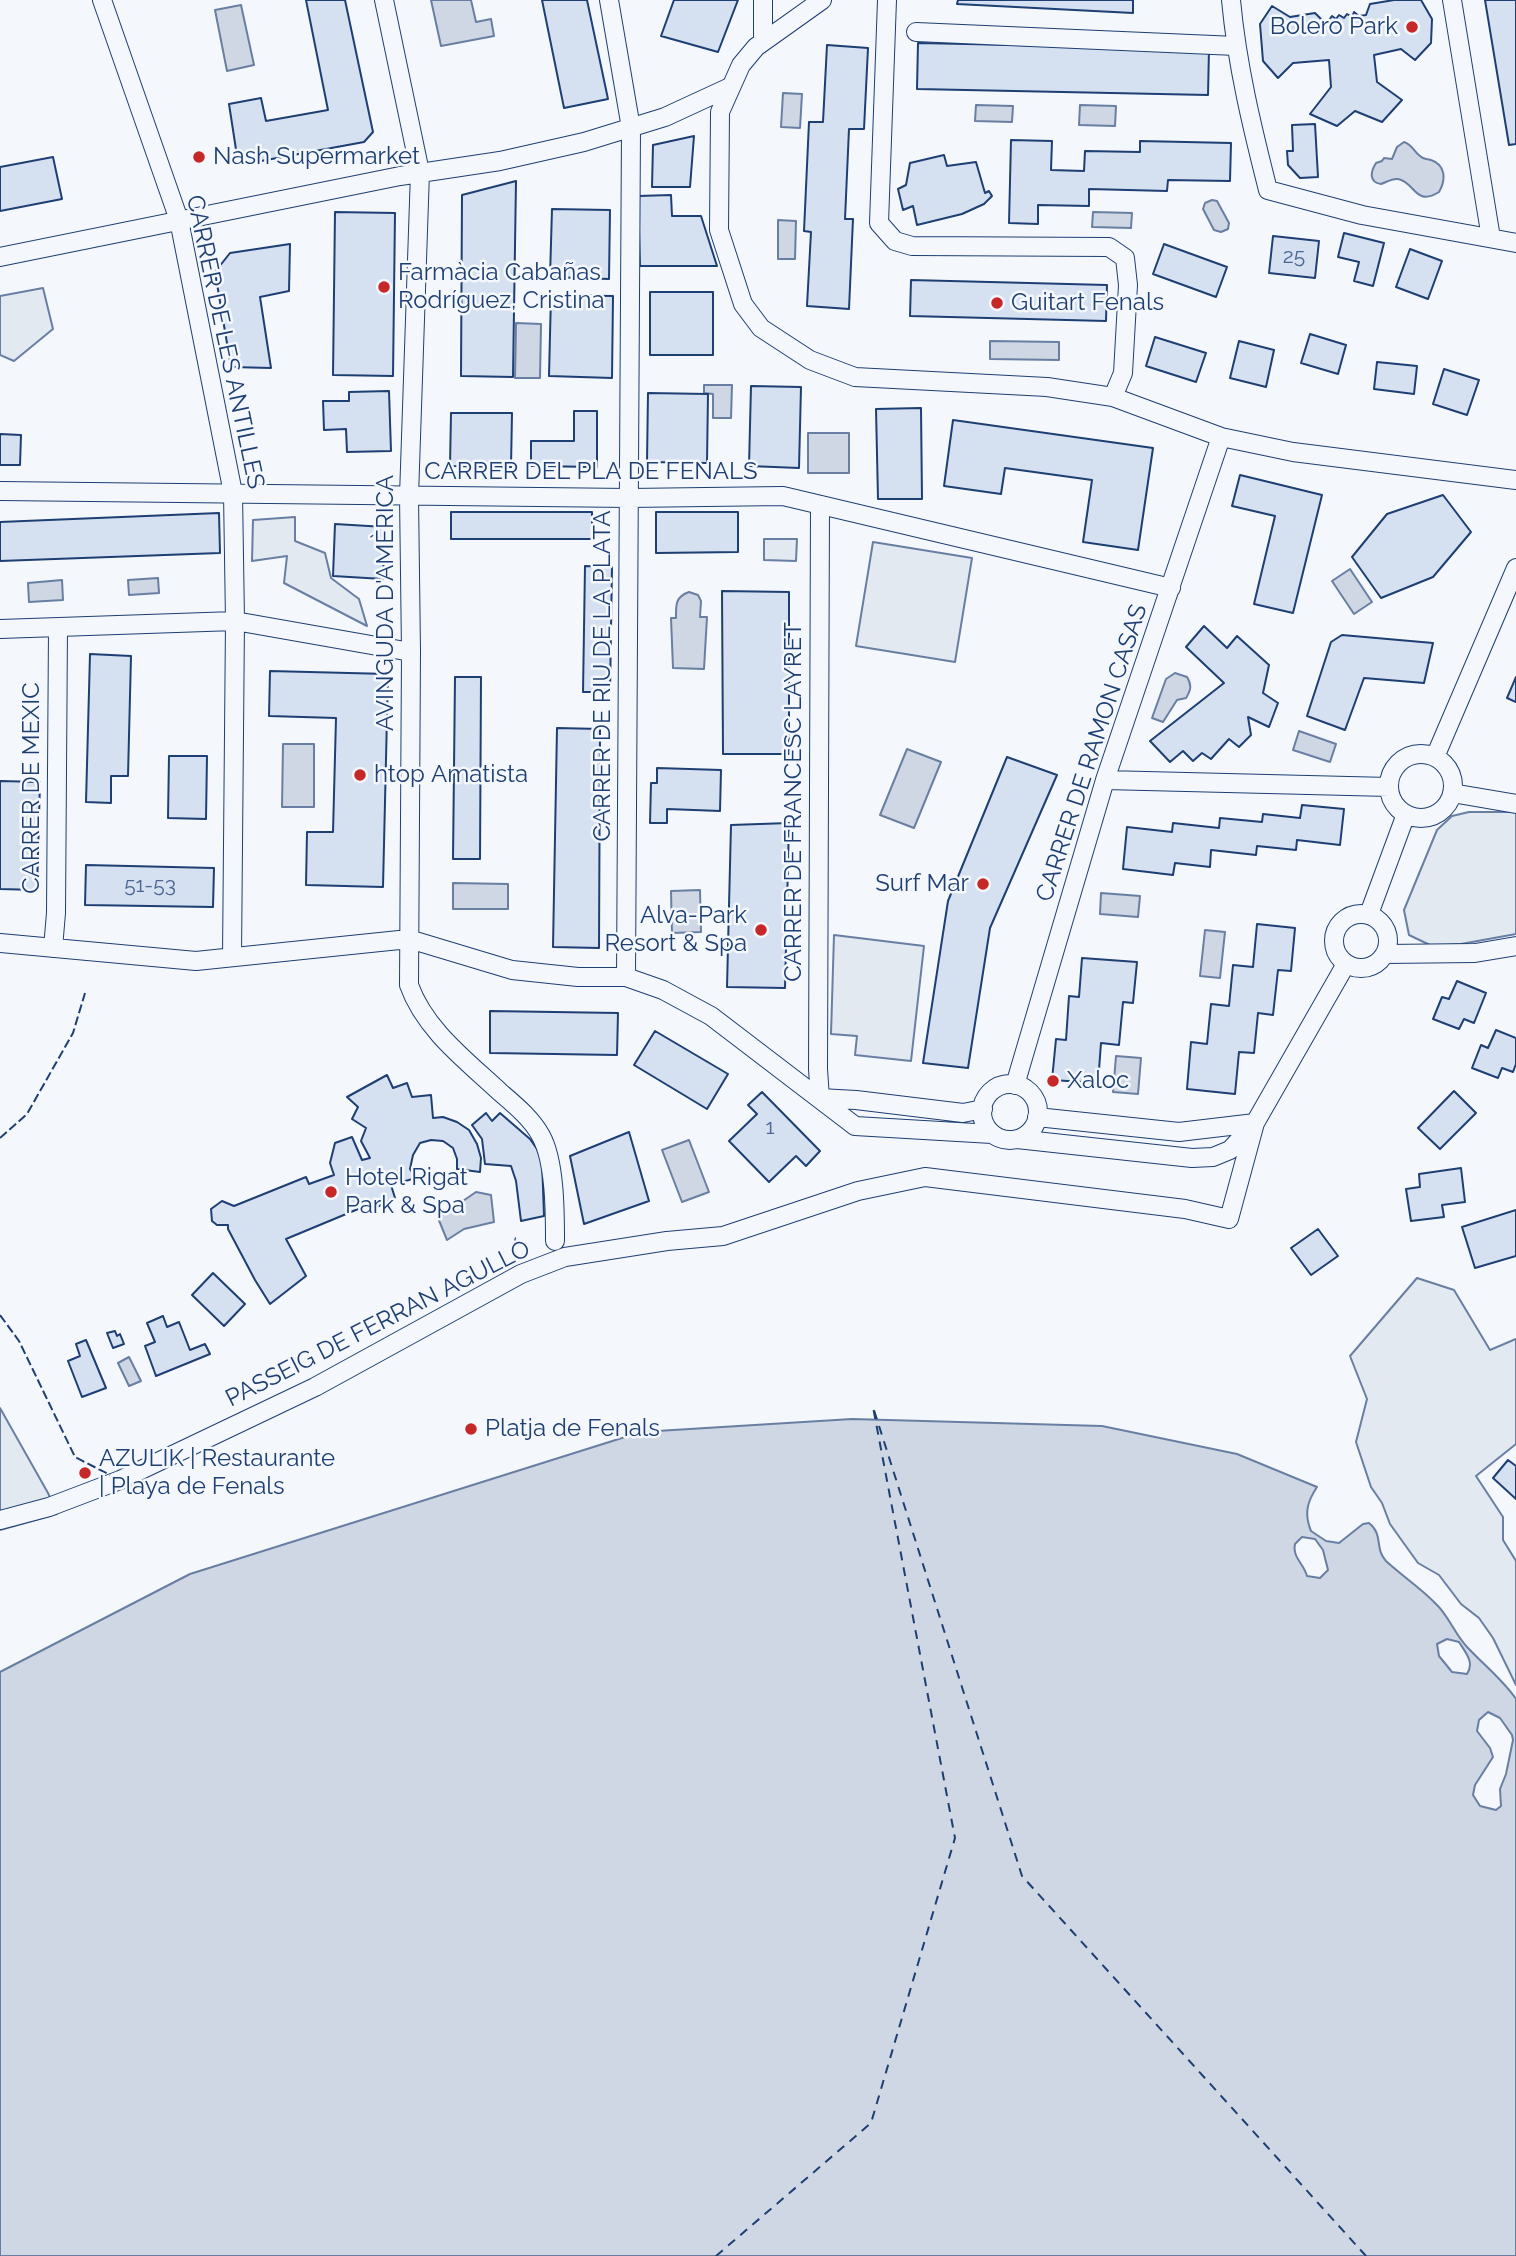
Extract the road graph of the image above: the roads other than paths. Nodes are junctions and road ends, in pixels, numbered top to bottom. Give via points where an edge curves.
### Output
1 (102, 0) edge
2 (384, 0) edge
3 (608, 0) edge
4 (763, 0) edge
5 (821, 0) edge
6 (887, 0) edge
7 (1231, 0) edge
8 (1452, 0) edge
9 (916, 32) dead end
10 (763, 41) junction
11 (1236, 46) junction
12 (730, 87) junction
13 (631, 128) junction
14 (420, 172) junction
15 (179, 220) junction
16 (1491, 238) junction
17 (1516, 243) edge
18 (0, 257) edge
19 (1113, 397) junction
20 (1221, 437) junction
21 (1516, 480) edge
22 (0, 491) edge
23 (233, 494) junction
24 (409, 496) junction
25 (629, 498) junction
26 (820, 506) junction
27 (1516, 568) edge
28 (1171, 588) junction
29 (235, 621) junction
30 (0, 629) edge
31 (58, 629) junction
32 (411, 652) junction
33 (1435, 757) junction
34 (1105, 780) junction
35 (1389, 787) junction
36 (1452, 793) junction
37 (1516, 804) edge
38 (1406, 814) junction
39 (1369, 914) junction
40 (409, 939) junction
41 (0, 943) edge
42 (1516, 946) edge
43 (53, 948) junction
44 (1385, 954) junction
45 (232, 957) junction
46 (1346, 964) junction
47 (626, 977) junction
48 (1015, 1085) junction
49 (820, 1098) junction
50 (983, 1109) junction
51 (1037, 1117) junction
52 (1255, 1123) junction
53 (992, 1134) junction
54 (1017, 1139) junction
55 (555, 1241) dead end
56 (0, 1520) edge

1 - 15 street, CARRER DE LES ANTILLES
2 - 14 street, AVINGUDA D'AMÈRICA
3 - 13 street, CARRER DE RIU DE LA PLATA
4 - 10 street
5 - 10 street
6 - 19 street via 878,223 895,241 912,246 1109,247 1125,258 1123,373
7 - 11 street
8 - 16 street
9 - 11 street
10 - 12 street via 741,65
11 - 16 street via 1268,190 1362,215
12 - 13 street
12 - 19 street via 720,112 719,230 743,304 761,328 810,360 855,377 1047,387
13 - 14 street via 500,161
13 - 25 street, CARRER DE RIU DE LA PLATA
14 - 15 street
14 - 24 street, AVINGUDA D'AMÈRICA
15 - 18 street
15 - 23 street, CARRER DE LES ANTILLES
16 - 17 street
19 - 20 street
20 - 21 street via 1293,452
20 - 28 street, CARRER DE RAMON CASAS
22 - 23 street, CARRER DEL PLA DE FENALS
23 - 24 street, CARRER DEL PLA DE FENALS
23 - 29 street, CARRER DE LES ANTILLES
24 - 25 street, CARRER DEL PLA DE FENALS
24 - 32 street, AVINGUDA D'AMÈRICA
25 - 26 street, CARRER DEL PLA DE FENALS via 783,496
25 - 47 street, CARRER DE RIU DE LA PLATA
26 - 28 street, CARRER DEL PLA DE FENALS
26 - 49 street, CARRER DE FRANCESC LAYRET
27 - 33 street
28 - 34 street, CARRER DE RAMON CASAS
29 - 31 street
29 - 32 street
29 - 45 street, CARRER DE LES ANTILLES
30 - 31 street
31 - 43 street, CARRER DE MEXIC
32 - 40 street, AVINGUDA D'AMÈRICA
33 - 35 street via 1404,759 1396,766
33 - 36 street via 1450,773
34 - 35 street
34 - 48 street, CARRER DE RAMON CASAS
35 - 38 street via 1394,803
36 - 37 street
36 - 38 street via 1434,815
38 - 39 street
39 - 44 street via 1387,930
39 - 46 street via 1351,915 1334,934 1335,951
40 - 45 street
40 - 47 street via 512,970
40 - 55 street, AVINGUDA D'AMÈRICA via 409,985 416,1004 451,1047 542,1136 552,1175
41 - 43 street
42 - 44 street via 1475,953
43 - 45 street via 196,961
44 - 46 street via 1372,966
46 - 52 street
47 - 49 street via 663,990 711,1016
48 - 50 street via 1002,1085 991,1092
48 - 51 street via 1034,1097
49 - 50 street via 963,1113
49 - 53 street via 855,1126
50 - 53 street via 985,1125
51 - 52 street via 1179,1132
51 - 54 street via 1028,1135
52 - 54 street via 1230,1150 1213,1157
52 - 56 street, PASSEIG DE FERRAN AGULLÓ via 1229,1219 1185,1209 925,1177 858,1191 723,1236 565,1257 521,1275 315,1387 120,1480
53 - 54 street

